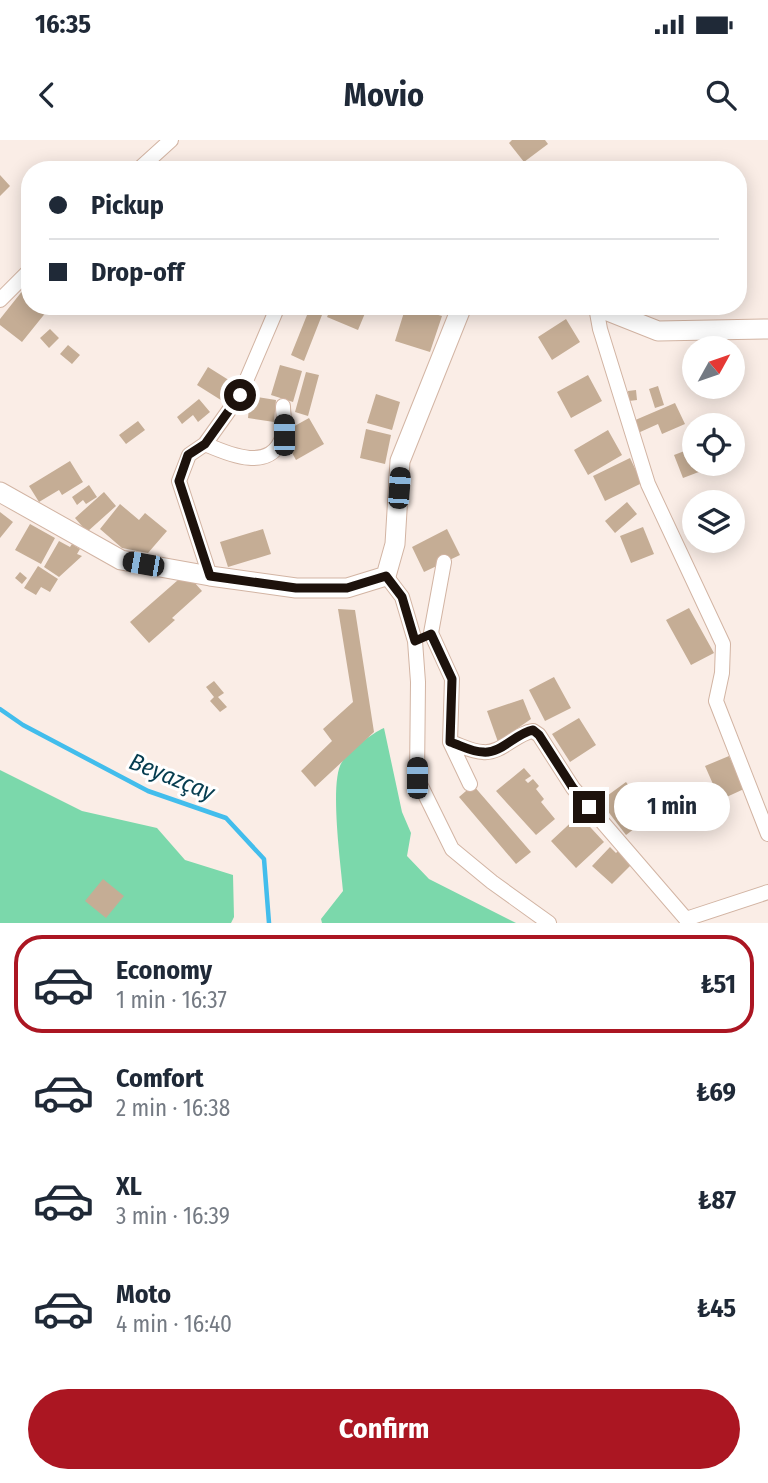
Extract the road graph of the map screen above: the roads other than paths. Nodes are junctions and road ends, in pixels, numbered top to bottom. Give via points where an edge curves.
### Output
1 (171, 140) edge
2 (148, 161) edge
3 (21, 279) edge
4 (0, 300) edge
5 (274, 315) edge
6 (458, 315) edge
7 (598, 315) edge
8 (618, 315) edge
9 (768, 329) edge
10 (283, 406) dead end
11 (205, 444) junction
12 (0, 492) edge
13 (444, 562) dead end
14 (210, 576) junction
15 (386, 576) junction
16 (431, 634) junction
17 (415, 641) junction
18 (450, 742) junction
19 (470, 785) dead end
20 (768, 834) edge
21 (768, 892) edge
22 (681, 921) edge
23 (550, 923) edge

1 - 2 street
3 - 4 street
5 - 11 street via 240,395
6 - 15 street via 400,461 395,544
7 - 20 street via 648,484 723,645 716,701
8 - 9 street via 658,331
10 - 11 street via 284,435 273,451 259,459 232,456
11 - 14 street via 188,455 179,481
12 - 14 street via 121,561
13 - 16 street
14 - 15 street via 296,588 347,588
15 - 17 street via 402,597
16 - 17 street
16 - 18 street via 452,679
17 - 23 street via 417,778 452,849
18 - 19 street
18 - 22 street via 484,753 533,730 573,788
21 - 22 street

